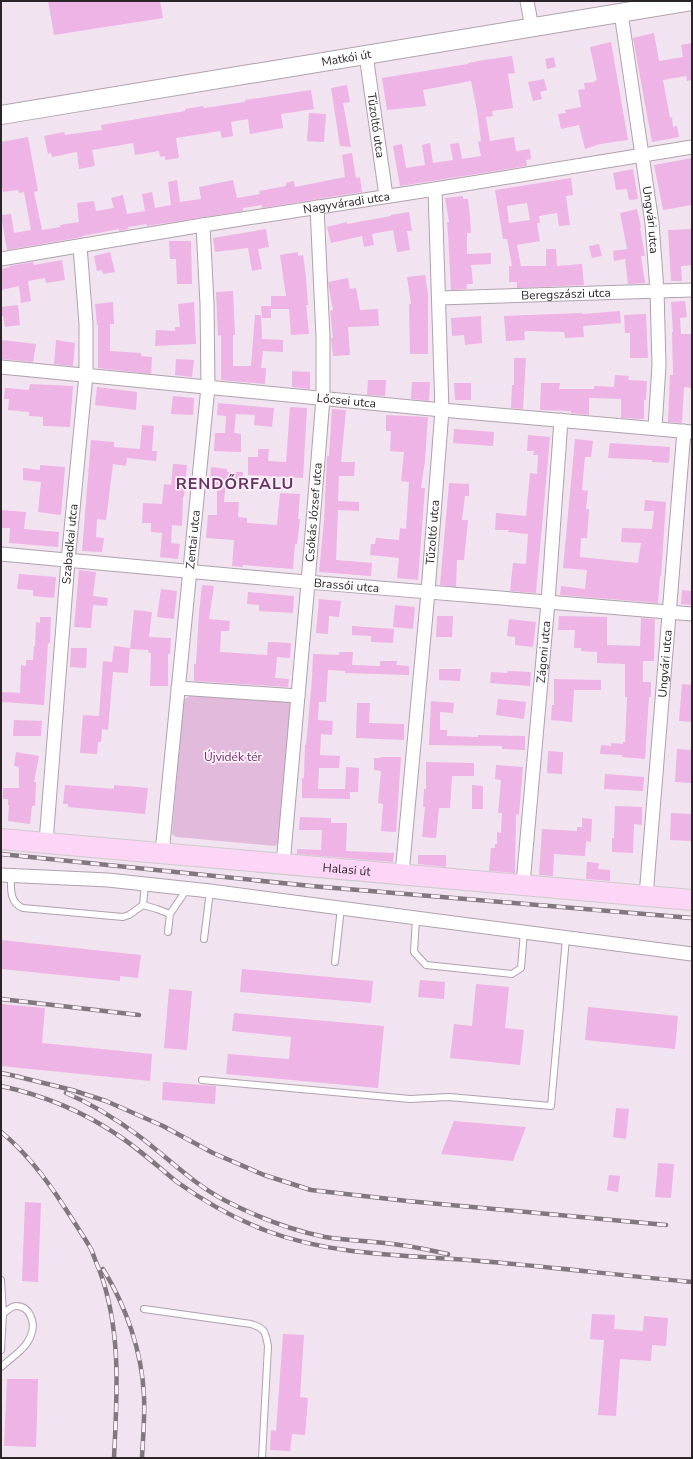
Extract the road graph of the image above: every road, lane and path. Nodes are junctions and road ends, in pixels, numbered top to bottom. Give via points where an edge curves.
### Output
1 (527, 1) edge
2 (688, 1) edge
3 (667, 3) edge
4 (621, 13) junction
5 (532, 28) junction
6 (366, 56) junction
7 (1, 115) edge
8 (692, 147) edge
9 (642, 156) junction
10 (435, 189) junction
11 (386, 196) junction
12 (317, 207) junction
13 (203, 225) junction
14 (80, 246) junction
15 (1, 259) edge
16 (692, 290) edge
17 (657, 292) junction
18 (440, 298) junction
19 (1, 367) edge
20 (86, 375) junction
21 (208, 387) junction
22 (322, 398) junction
23 (442, 410) junction
24 (561, 420) junction
25 (655, 428) junction
26 (688, 431) edge
27 (1, 554) edge
28 (68, 561) junction
29 (189, 572) junction
30 (308, 583) junction
31 (428, 592) junction
32 (548, 602) junction
33 (668, 612) junction
34 (692, 614) edge
35 (178, 688) junction
36 (298, 696) junction
37 (1, 838) edge
38 (46, 842) junction
39 (162, 853) junction
40 (283, 864) junction
41 (402, 874) junction
42 (6, 875) edge
43 (145, 884) junction
44 (523, 884) junction
45 (186, 889) junction
46 (210, 891) junction
47 (646, 896) junction
48 (692, 900) edge
49 (143, 905) junction
50 (341, 908) junction
51 (170, 914) junction
52 (416, 918) junction
53 (168, 932) dead end
54 (524, 932) junction
55 (566, 938) junction
56 (204, 939) dead end
57 (692, 954) edge
58 (335, 962) dead end
59 (202, 1080) dead end
60 (1, 1280) edge
61 (144, 1309) dead end
62 (3, 1314) junction
63 (1, 1350) edge
64 (1, 1367) edge
65 (262, 1458) edge

1 - 5 street
2 - 3 street, Matkói út
3 - 4 street, Matkói út
4 - 5 street, Matkói út
4 - 9 street, Ungvári utca
5 - 6 street, Matkói út
6 - 7 street, Matkói út
6 - 11 street, Tűzoltó utca
8 - 9 street, Nagyváradi utca
9 - 10 street, Nagyváradi utca
9 - 17 street, Ungvári utca via 652,223
10 - 11 street, Nagyváradi utca
10 - 18 street, Tűzoltó utca
11 - 12 street, Nagyváradi utca
12 - 13 street, Nagyváradi utca
12 - 22 street, Csókás József utca via 323,337
13 - 14 street, Nagyváradi utca
13 - 21 street, Zentai utca
14 - 15 street, Nagyváradi utca
14 - 20 street, Szabadkai utca via 86,324
16 - 17 street, Beregszászi utca
17 - 18 street, Beregszászi utca
17 - 25 street, Ungvári utca via 659,365
18 - 23 street, Tűzoltó utca
19 - 20 street, Lőcsei utca
20 - 21 street, Lőcsei utca
20 - 28 street, Szabadkai utca
21 - 22 street, Lőcsei utca
21 - 29 street, Zentai utca
22 - 23 street, Lőcsei utca
22 - 30 street, Csókás József utca
23 - 24 street, Lőcsei utca
23 - 31 street, Tűzoltó utca
24 - 25 street, Lőcsei utca
24 - 32 street, Zágoni utca
25 - 26 street, Lőcsei utca
26 - 33 street, Ungvári utca
27 - 28 street, Brassói utca
28 - 29 street, Brassói utca
28 - 38 street, Szabadkai utca
29 - 30 street, Brassói utca
29 - 35 street, Zentai utca
30 - 31 street, Brassói utca
30 - 36 street, Csókás József utca
31 - 32 street, Brassói utca
31 - 41 street, Tűzoltó utca
32 - 33 street, Brassói utca
32 - 44 street, Zágoni utca
33 - 34 street, Brassói utca
33 - 47 street, Ungvári utca
35 - 36 street
35 - 39 street, Zentai utca
36 - 40 street, Csókás József utca
37 - 38 main road, Halasi út
38 - 39 main road, Halasi út
39 - 40 main road, Halasi út
40 - 41 main road, Halasi út
41 - 44 main road, Halasi út
42 - 43 street
42 - 49 lane via 15,904 23,908 123,917
43 - 45 street
43 - 49 lane
44 - 47 main road, Halasi út
45 - 46 street
45 - 51 lane
46 - 50 street
46 - 56 lane
47 - 48 main road, Halasi út
49 - 51 lane
50 - 52 street
50 - 58 lane
51 - 53 lane
52 - 54 street
52 - 54 lane via 414,952 426,965 512,974 521,968
54 - 55 street
55 - 57 street
55 - 59 lane via 551,1106 449,1097 410,1099
60 - 62 lane
61 - 65 lane via 251,1324 261,1328 268,1346
62 - 63 lane
62 - 64 lane via 10,1307 25,1308 31,1314 33,1324 32,1334 27,1342

